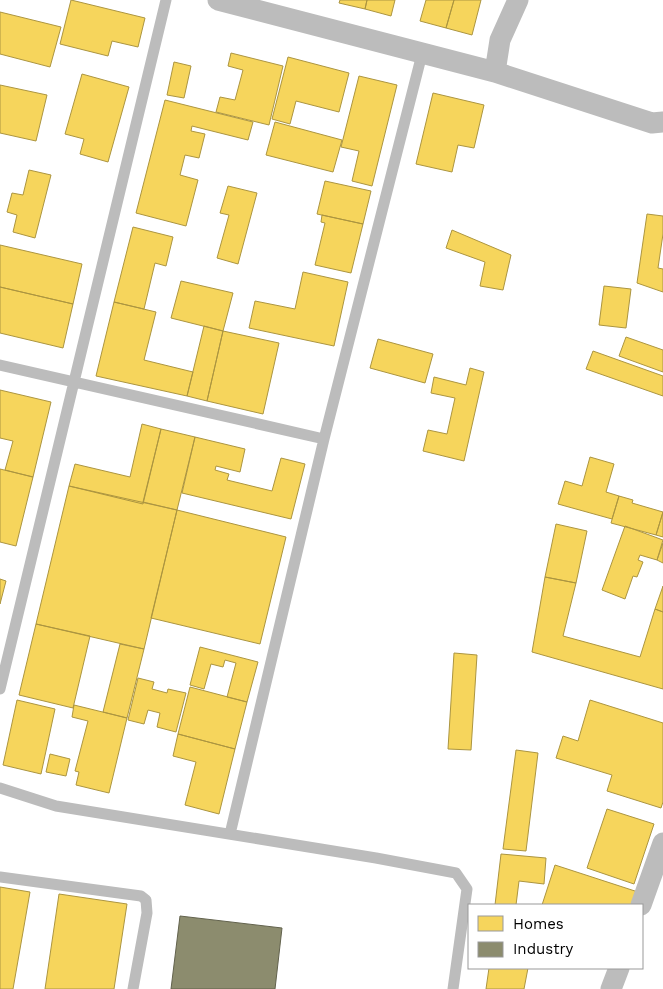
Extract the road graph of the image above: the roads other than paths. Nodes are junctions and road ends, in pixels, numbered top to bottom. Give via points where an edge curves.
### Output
1 (166, 0) edge
2 (218, 0) edge
3 (518, 0) edge
4 (422, 54) junction
5 (495, 72) junction
6 (663, 122) edge
7 (0, 365) edge
8 (74, 382) junction
9 (324, 439) junction
10 (0, 688) edge
11 (0, 788) edge
12 (230, 834) junction
13 (663, 843) edge
14 (0, 877) edge
15 (641, 904) edge
16 (619, 969) edge
17 (133, 989) edge
18 (453, 989) edge
19 (611, 989) edge

1 - 8 lane
2 - 4 street
3 - 5 street via 500,40
4 - 5 street
4 - 9 lane
5 - 6 street via 652,123
7 - 8 lane
8 - 9 lane
8 - 10 lane
9 - 12 lane
11 - 12 lane via 56,806
12 - 18 lane via 456,872 467,889
13 - 15 street
14 - 17 lane via 141,896 146,900
16 - 19 street

